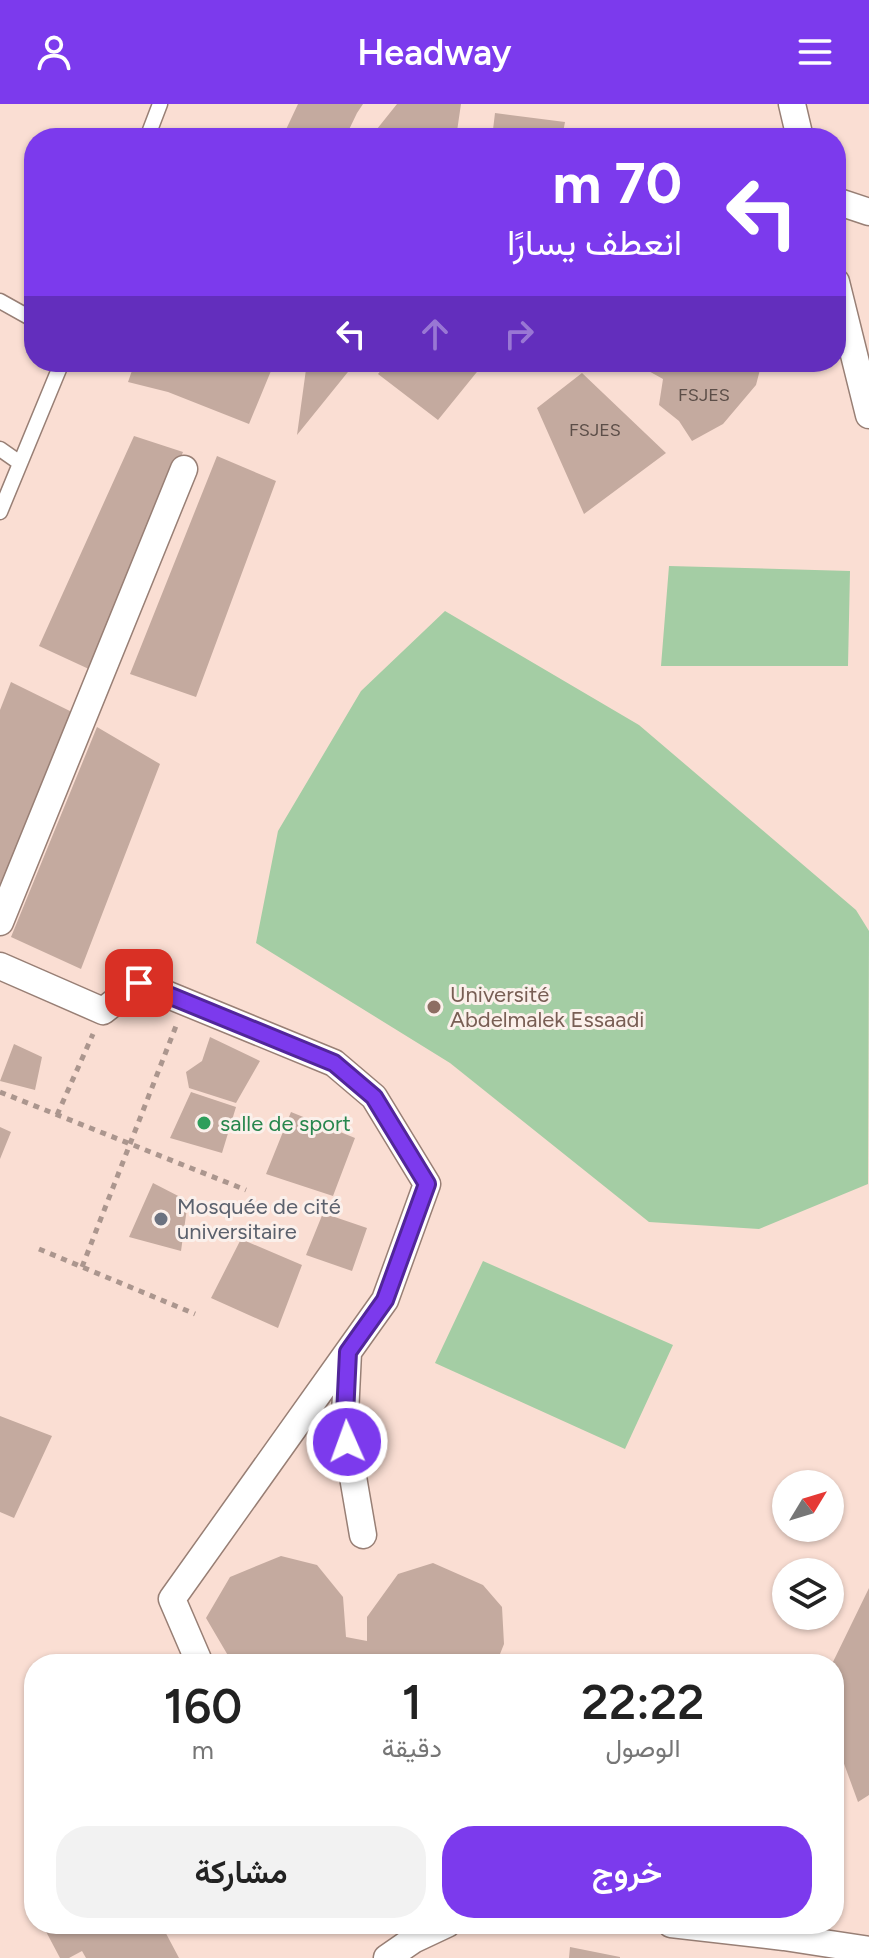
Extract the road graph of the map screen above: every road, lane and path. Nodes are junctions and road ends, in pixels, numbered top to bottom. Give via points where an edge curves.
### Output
1 (160, 104) edge
2 (792, 104) edge
3 (151, 128) edge
4 (798, 128) edge
5 (846, 204) edge
6 (869, 212) edge
7 (0, 301) edge
8 (846, 306) edge
9 (24, 314) edge
10 (859, 338) edge
11 (58, 372) edge
12 (869, 415) edge
13 (0, 449) edge
14 (20, 463) junction
15 (184, 469) dead end
16 (0, 512) edge
17 (0, 922) edge
18 (0, 966) edge
19 (185, 1002) junction
20 (103, 1011) junction
21 (0, 1092) edge
22 (57, 1115) junction
23 (131, 1144) junction
24 (246, 1190) dead end
25 (39, 1249) dead end
26 (82, 1267) junction
27 (195, 1314) dead end
28 (348, 1352) junction
29 (363, 1535) dead end
30 (196, 1654) edge
31 (426, 1934) edge
32 (802, 1934) edge
33 (869, 1950) edge
34 (387, 1958) edge

1 - 3 lane
2 - 4 street
5 - 6 street
7 - 9 lane
8 - 10 street
10 - 12 street
11 - 14 lane
13 - 14 lane
14 - 16 lane
15 - 17 street
18 - 20 street
19 - 20 street via 139,983
19 - 23 path
19 - 28 street via 334,1063 374,1097 427,1184 385,1300
20 - 22 path
21 - 22 path
22 - 23 path
23 - 24 path
23 - 26 path
25 - 26 path
26 - 27 path
28 - 29 street via 347,1442
28 - 30 street via 172,1599
31 - 34 street
32 - 33 street

